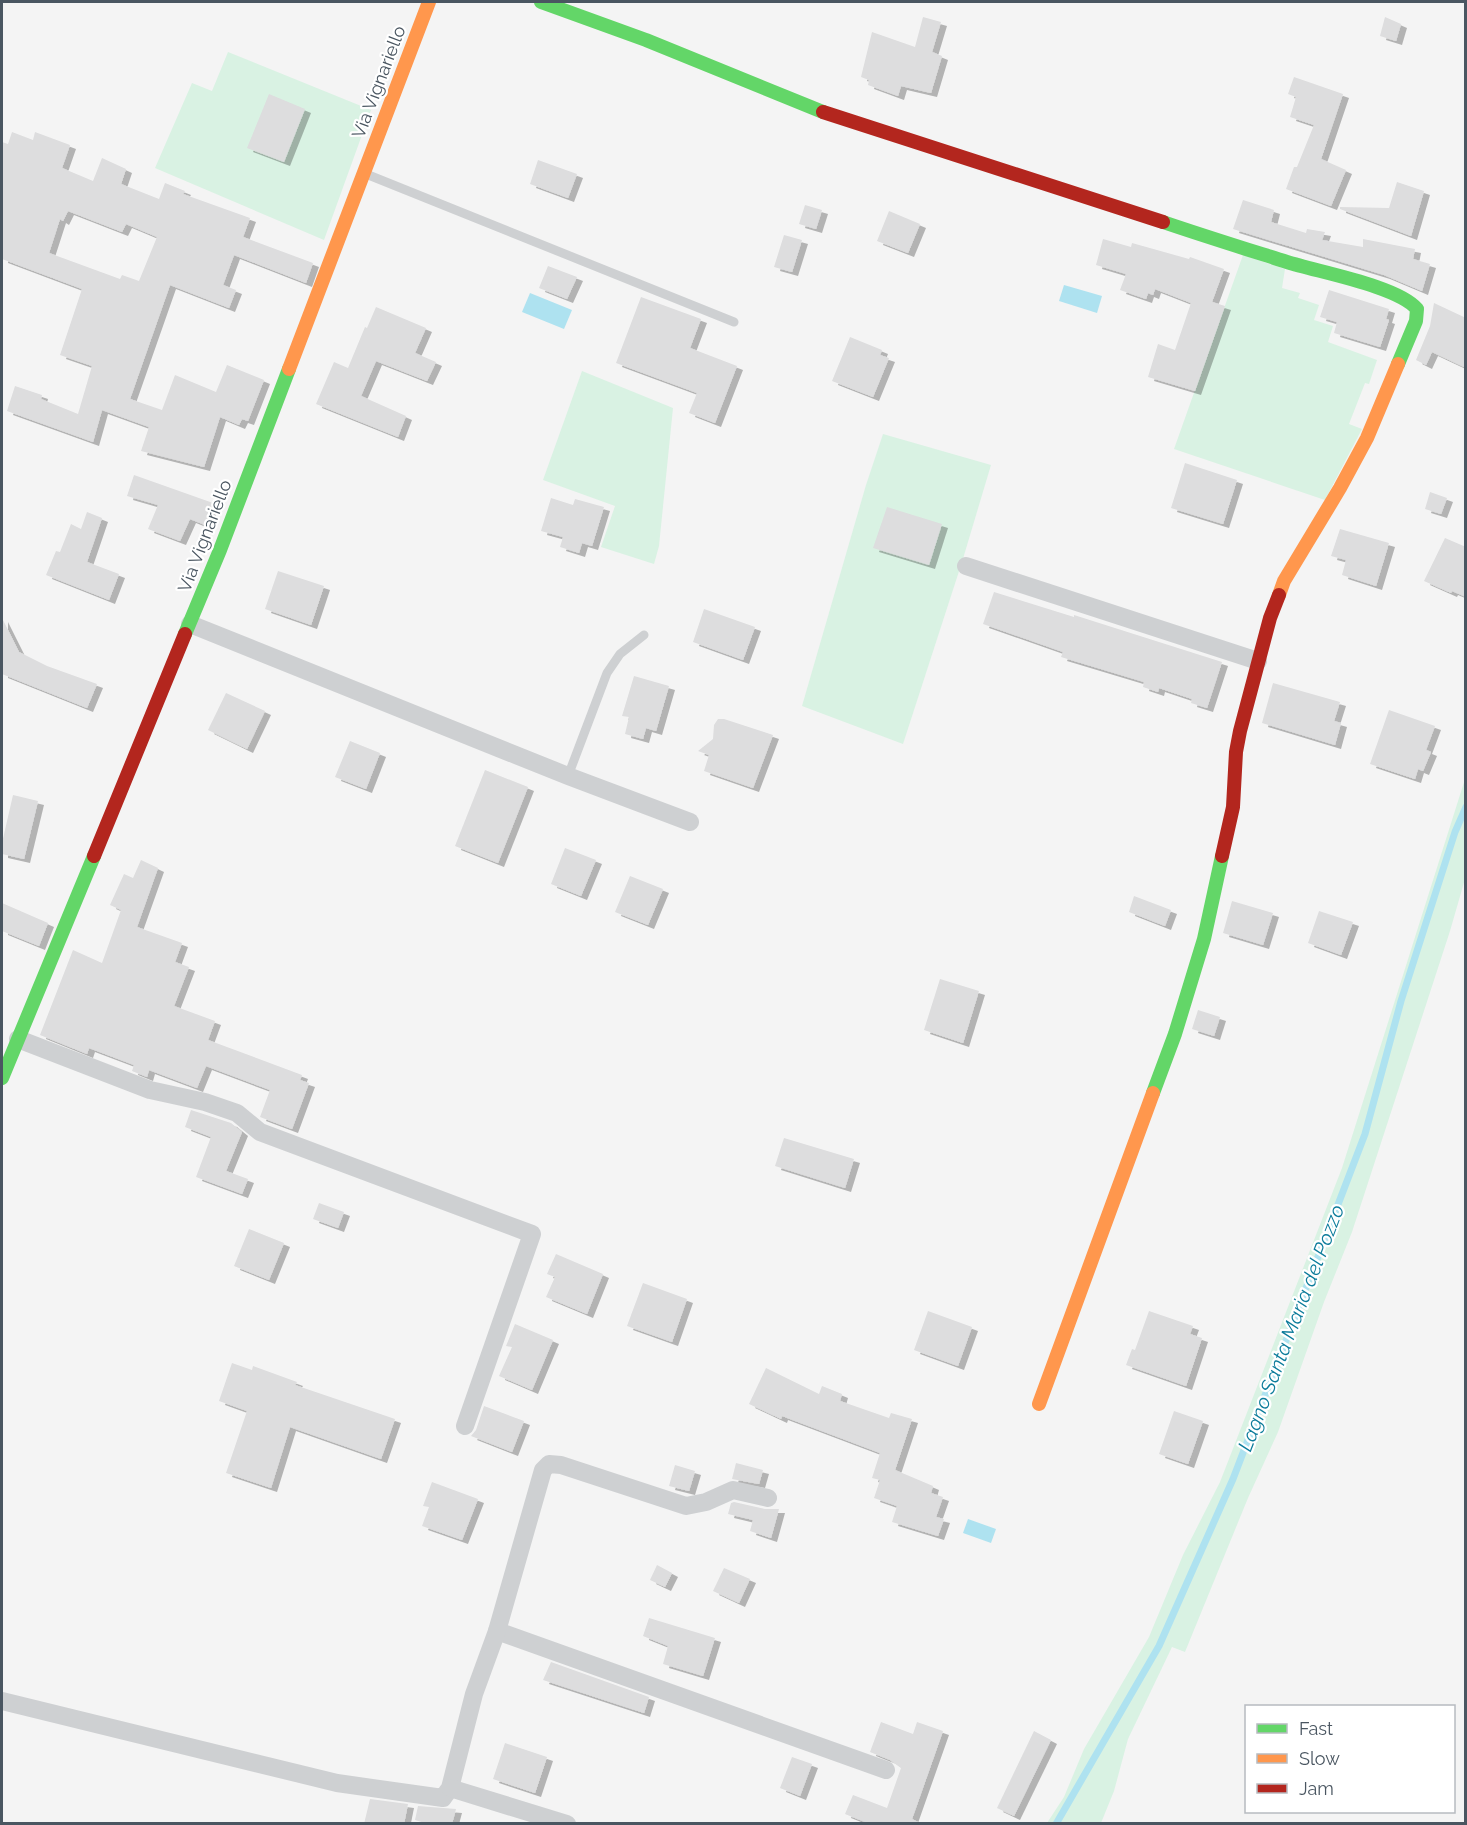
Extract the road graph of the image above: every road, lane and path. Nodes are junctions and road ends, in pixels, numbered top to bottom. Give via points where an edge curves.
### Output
1 (429, 2) edge
2 (541, 2) edge
3 (363, 173) junction
4 (734, 322) dead end
5 (966, 566) dead end
6 (190, 624) junction
7 (644, 635) dead end
8 (1258, 661) junction
9 (568, 776) junction
10 (690, 822) dead end
11 (18, 1039) junction
12 (2, 1078) edge
13 (1039, 1404) dead end
14 (465, 1426) dead end
15 (768, 1498) dead end
16 (496, 1631) junction
17 (2, 1701) edge
18 (886, 1770) dead end
19 (450, 1788) junction
20 (567, 1824) edge

1 - 3 street, Via Vignariello
2 - 8 street via 836,117 1411,302 1417,309 1416,321 1382,405 1340,488 1284,581
3 - 4 lane
3 - 6 street, Via Vignariello
5 - 8 street
6 - 9 street
6 - 11 street, Via Vignariello
7 - 9 lane via 620,654 607,673
8 - 13 street via 1240,731 1233,807 1204,939 1175,1034
9 - 10 street
11 - 12 street, Via Vignariello
11 - 14 street via 150,1090 205,1101 237,1113 260,1132 532,1234
15 - 16 street via 733,1490 686,1506 549,1464 543,1470
16 - 18 street
16 - 19 street via 474,1694
17 - 19 street via 337,1783 443,1798
19 - 20 street

